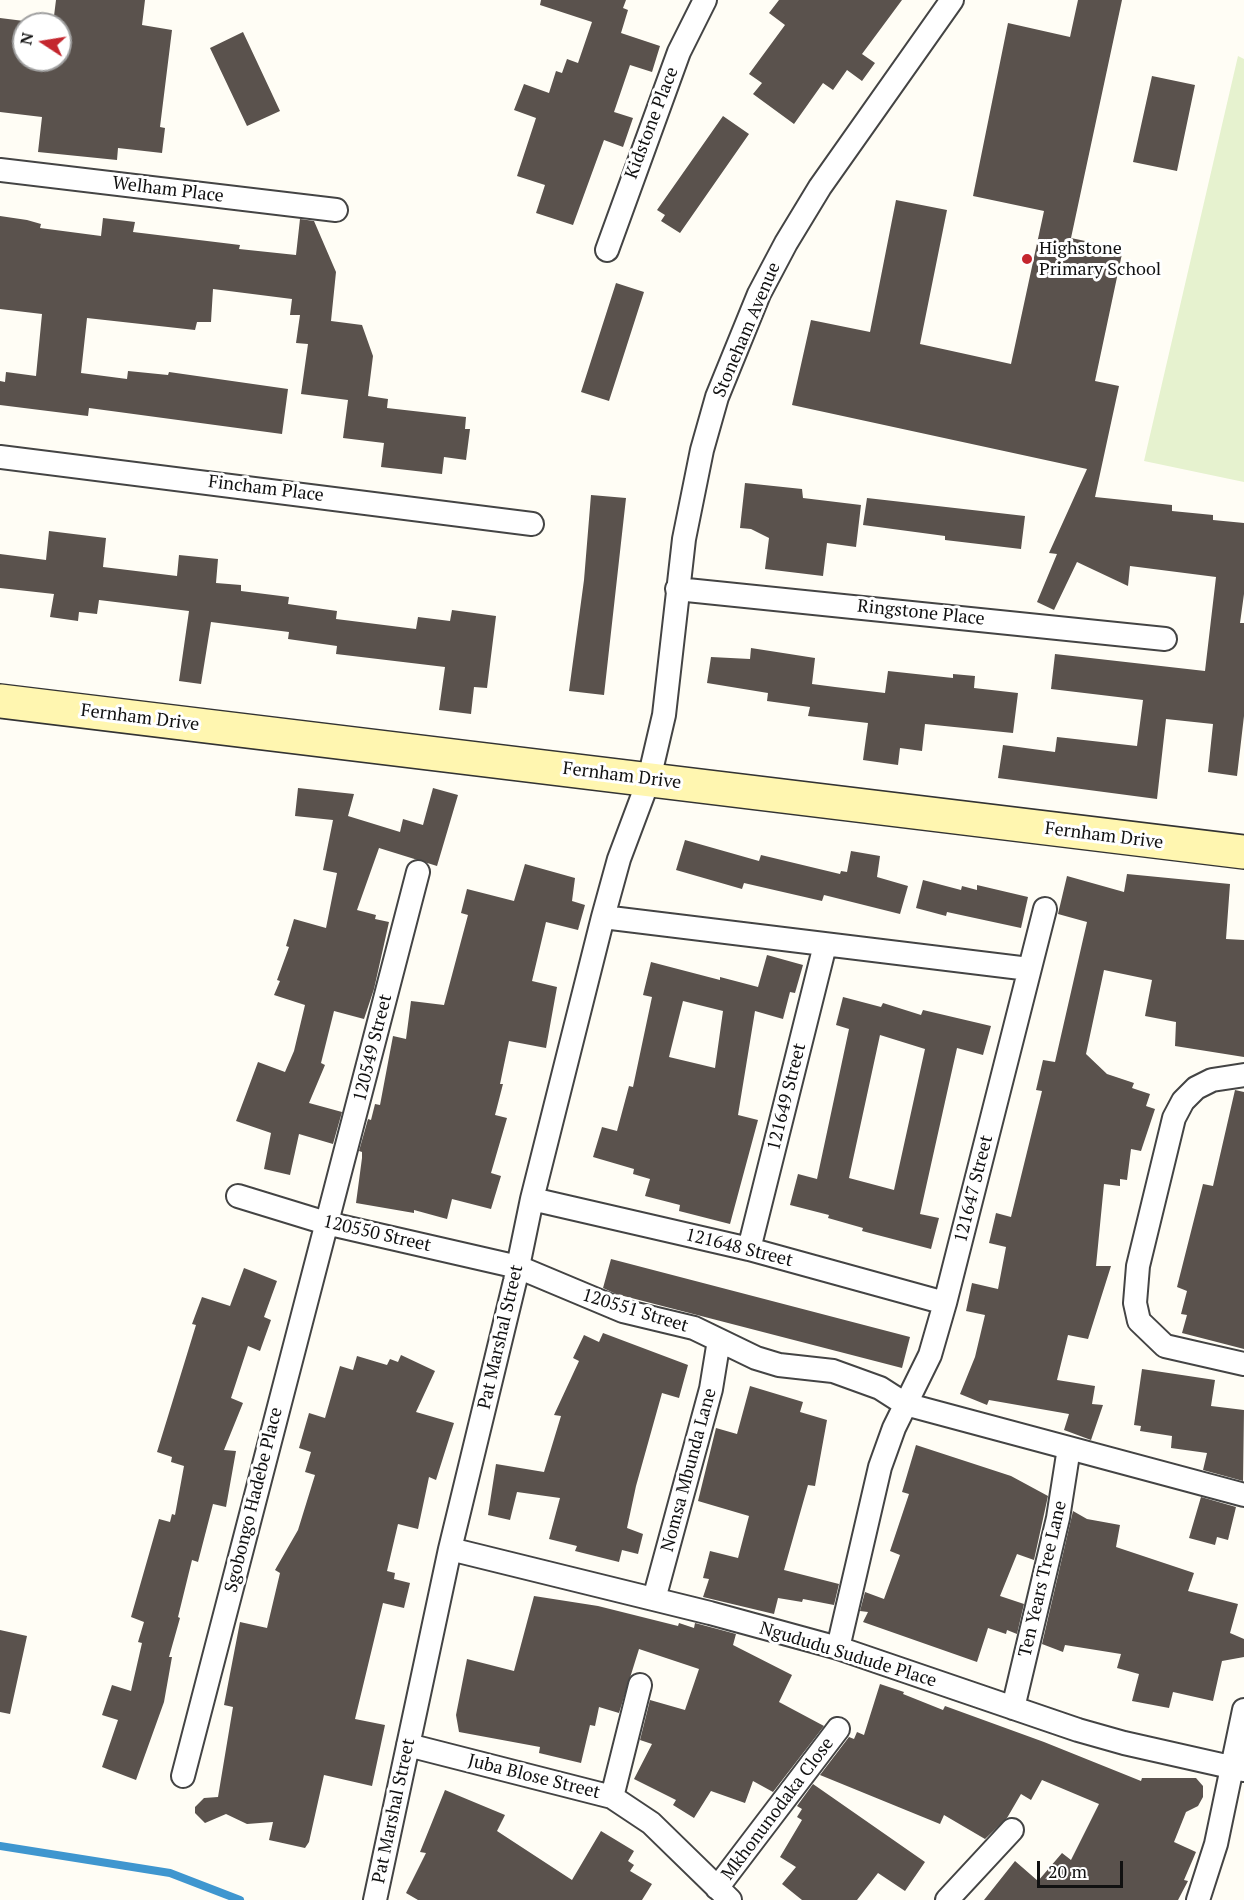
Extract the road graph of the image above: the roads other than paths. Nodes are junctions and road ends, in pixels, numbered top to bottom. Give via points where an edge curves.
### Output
1 (705, 0) edge
2 (952, 0) edge
3 (0, 170) edge
4 (336, 210) dead end
5 (607, 250) dead end
6 (0, 457) edge
7 (532, 524) dead end
8 (677, 589) junction
9 (1165, 639) dead end
10 (0, 701) edge
11 (649, 779) junction
12 (1244, 852) edge
13 (418, 872) dead end
14 (1045, 909) dead end
15 (603, 917) junction
16 (825, 945) junction
17 (1029, 969) junction
18 (1244, 1075) edge
19 (238, 1196) dead end
20 (532, 1199) junction
21 (326, 1223) junction
22 (749, 1249) junction
23 (518, 1267) junction
24 (945, 1303) junction
25 (719, 1340) junction
26 (1244, 1364) edge
27 (905, 1404) junction
28 (1069, 1448) junction
29 (1244, 1495) edge
30 (450, 1549) junction
31 (654, 1599) junction
32 (838, 1648) junction
33 (640, 1685) dead end
34 (1013, 1708) junction
35 (1244, 1710) edge
36 (838, 1729) dead end
37 (408, 1745) junction
38 (1237, 1769) edge
39 (183, 1776) dead end
40 (612, 1797) junction
41 (1012, 1830) dead end
42 (724, 1894) edge
43 (375, 1900) edge
44 (947, 1900) edge
45 (1198, 1900) edge

1 - 5 street, Kidstone Place via 679,52
2 - 8 street, Stoneham Avenue via 820,187 759,294 727,368 702,450
3 - 4 street, Welham Place
6 - 7 street, Fincham Place
8 - 9 street, Ringstone Place
8 - 11 street, Stoneham Avenue via 664,715
10 - 11 street, Fernham Drive
11 - 12 street, Fernham Drive
11 - 15 street, Pat Marshal Street
13 - 21 street, 120549 Street
14 - 17 street, 121647 Street
15 - 16 street
15 - 20 street, Pat Marshal Street
16 - 17 street
16 - 22 street, 121649 Street
17 - 24 street, 121647 Street
18 - 26 street via 1212,1080 1196,1088 1174,1118 1138,1266 1134,1304 1139,1321 1165,1346
19 - 21 street, 120550 Street
20 - 22 street, 121648 Street
20 - 23 street, Pat Marshal Street
21 - 23 street, 120550 Street
21 - 39 street, Sgobongo Hadebe Place
22 - 24 street, 121648 Street
23 - 25 street, 120551 Street via 623,1311 694,1328
23 - 30 street, Pat Marshal Street
24 - 27 street, 121647 Street via 930,1355
25 - 27 street, 120551 Street via 779,1365 814,1367 854,1377
25 - 31 street, Nomsa Mbunda Lane via 711,1389
27 - 28 street, 120551 Street
27 - 32 street, 121647 Street via 880,1467
28 - 29 street, 120551 Street
28 - 34 street, Ten Years Tree Lane via 1058,1518
30 - 31 street, Ngududu Sudude Place
30 - 37 street, Pat Marshal Street
31 - 32 street, Ngududu Sudude Place
32 - 34 street, Ngududu Sudude Place
33 - 40 street
34 - 38 street, Ngududu Sudude Place via 1124,1743
35 - 38 street
36 - 42 street, Mkhonunodaka Close
37 - 40 street, Juba Blose Street
37 - 43 street, Pat Marshal Street
38 - 45 street
40 - 42 street, Juba Blose Street via 651,1823
41 - 44 street

